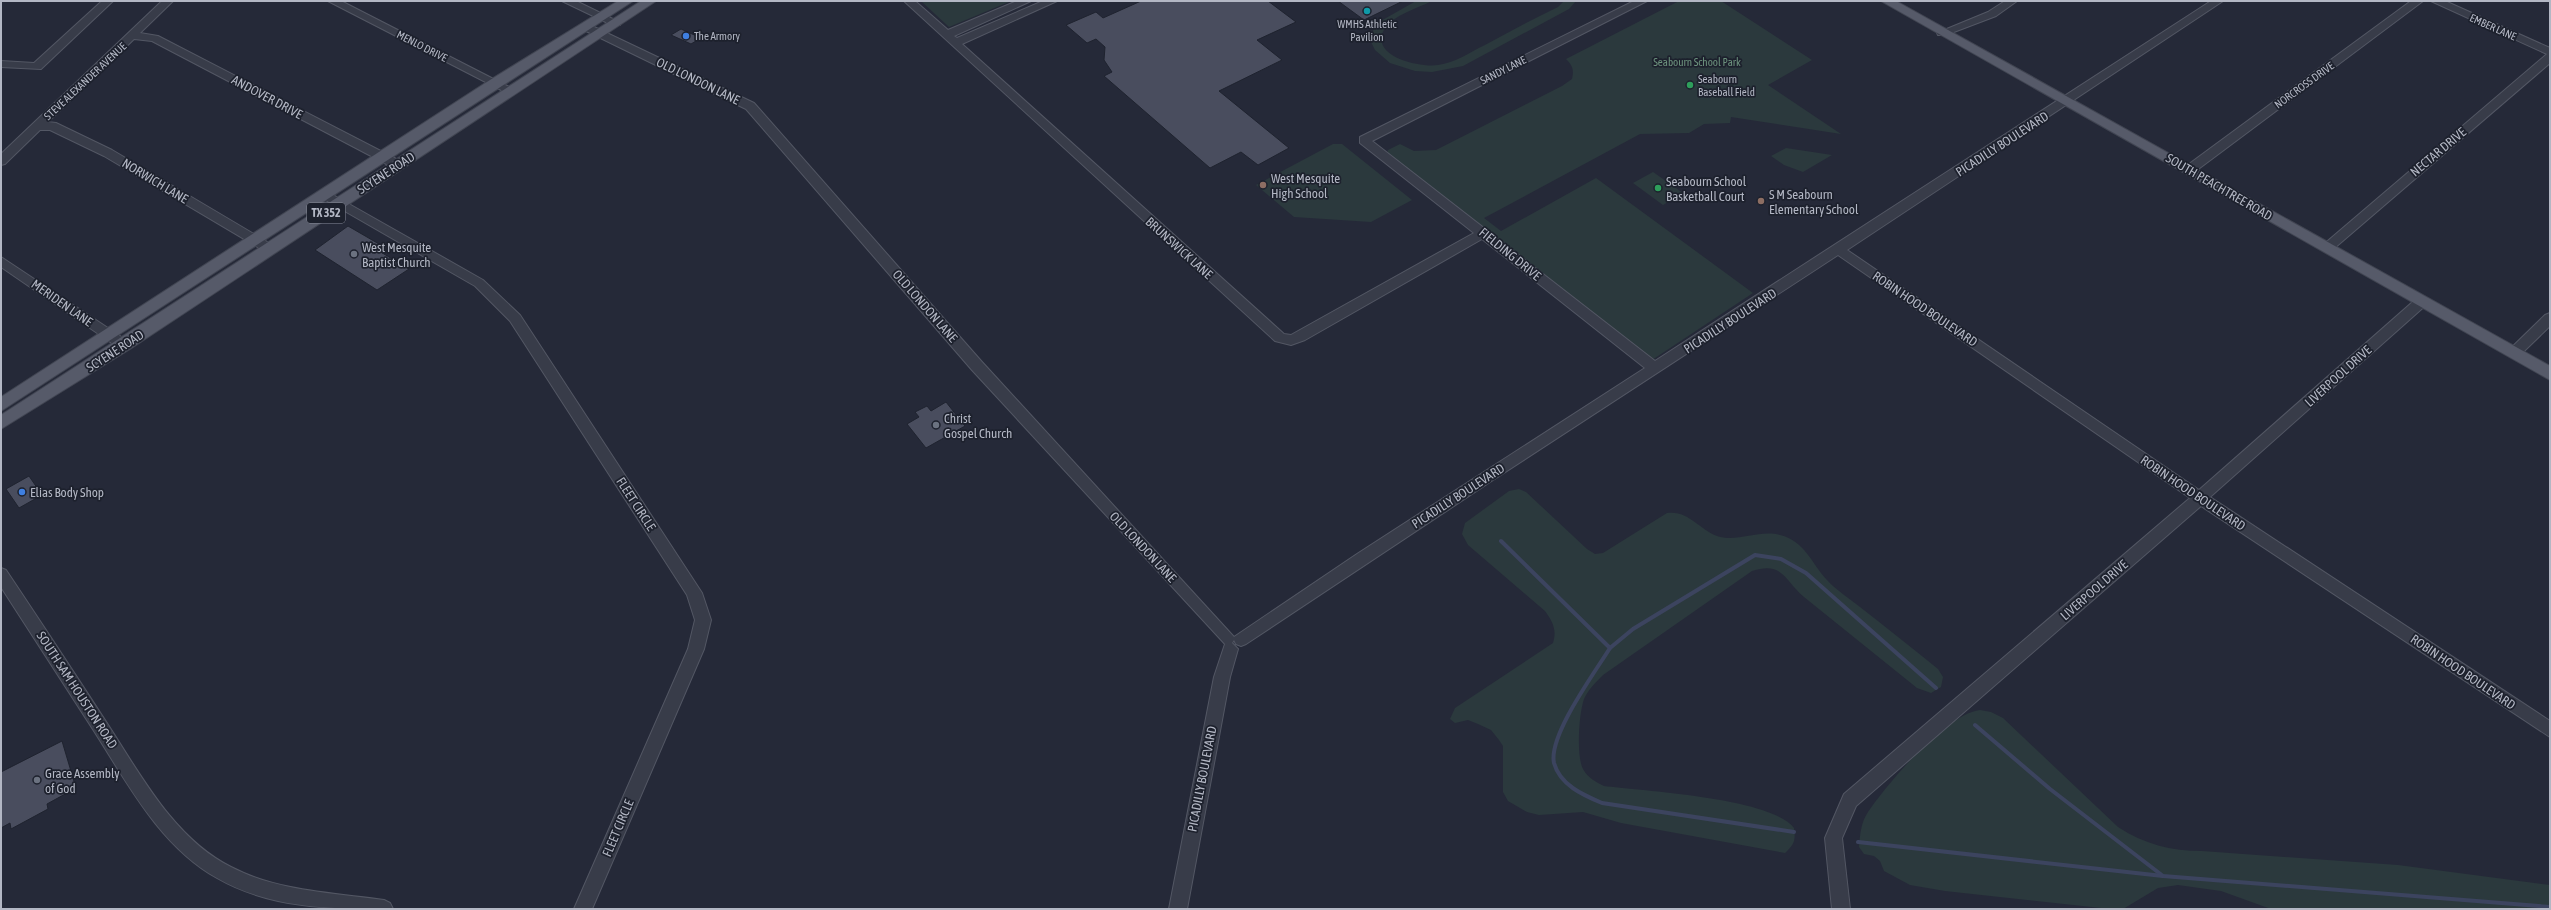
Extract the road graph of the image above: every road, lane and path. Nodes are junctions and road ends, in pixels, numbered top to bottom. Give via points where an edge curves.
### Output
1 (104, 1) edge
2 (168, 1) edge
3 (333, 1) edge
4 (567, 1) edge
5 (627, 1) edge
6 (650, 1) edge
7 (909, 1) edge
8 (1026, 1) edge
9 (1052, 1) edge
10 (1642, 1) edge
11 (1887, 1) edge
12 (2012, 1) edge
13 (2218, 1) edge
14 (2418, 1) edge
15 (2436, 1) edge
16 (602, 16) junction
17 (616, 22) junction
18 (586, 27) junction
19 (600, 33) junction
20 (1942, 33) junction
21 (133, 36) junction
22 (950, 39) junction
23 (2550, 52) edge
24 (2550, 57) edge
25 (1, 64) edge
26 (495, 84) junction
27 (511, 91) junction
28 (2068, 102) junction
29 (36, 126) junction
30 (1364, 140) joint
31 (384, 158) junction
32 (1, 161) edge
33 (398, 165) junction
34 (2190, 170) junction
35 (326, 195) junction
36 (341, 203) junction
37 (1483, 233) junction
38 (255, 240) junction
39 (2327, 248) junction
40 (270, 249) junction
41 (1839, 250) junction
42 (1, 261) edge
43 (2421, 302) junction
44 (2550, 318) edge
45 (108, 335) junction
46 (124, 346) junction
47 (2514, 353) junction
48 (1656, 369) junction
49 (2550, 374) edge
50 (1, 405) edge
51 (1, 423) edge
52 (2200, 498) junction
53 (1, 574) edge
54 (1233, 642) junction
55 (2550, 730) edge
56 (384, 909) edge
57 (583, 909) edge
58 (1178, 909) edge
59 (1841, 909) edge

1 - 25 street via 37,67
2 - 21 street, STEVE ALEXANDER AVENUE
3 - 26 street, MENLO DRIVE
4 - 16 street
5 - 16 main road, SCYENE ROAD / TX 352
6 - 17 main road, SCYENE ROAD / TX 352
7 - 22 street, BRUNSWICK LANE
8 - 22 street
9 - 22 street
10 - 30 street, SANDY LANE
11 - 20 main road, SOUTH PEACHTREE ROAD
12 - 20 street via 1992,14
13 - 28 street, PICADILLY BOULEVARD
14 - 34 street, NORCROSS DRIVE
15 - 23 street, EMBER LANE
16 - 17 street
16 - 18 main road, SCYENE ROAD / TX 352
17 - 19 main road, SCYENE ROAD / TX 352
18 - 19 street, OLD LONDON LANE
18 - 26 main road, SCYENE ROAD / TX 352
19 - 27 main road, SCYENE ROAD / TX 352
19 - 54 street, OLD LONDON LANE via 750,106 977,366
20 - 28 main road, SOUTH PEACHTREE ROAD
21 - 29 street, STEVE ALEXANDER AVENUE
21 - 31 street, ANDOVER DRIVE via 154,38
22 - 37 street, BRUNSWICK LANE via 1280,338 1291,340 1300,337
24 - 39 street, NECTAR DRIVE via 2348,227
26 - 27 street, MENLO DRIVE
26 - 31 main road, SCYENE ROAD / TX 352
27 - 33 main road, SCYENE ROAD / TX 352
28 - 34 main road, SOUTH PEACHTREE ROAD
28 - 41 street, PICADILLY BOULEVARD
29 - 32 street, STEVE ALEXANDER AVENUE
29 - 38 street, NORWICH LANE via 52,126 108,153
30 - 37 street, FIELDING DRIVE
31 - 33 street, ANDOVER DRIVE
31 - 35 main road, SCYENE ROAD / TX 352
33 - 36 main road, SCYENE ROAD / TX 352
34 - 39 main road, SOUTH PEACHTREE ROAD
35 - 36 street, FLEET CIRCLE
35 - 38 main road, SCYENE ROAD / TX 352
36 - 40 main road, SCYENE ROAD / TX 352
36 - 57 street, FLEET CIRCLE via 479,283 515,318 694,593 703,620 696,649
37 - 48 street, FIELDING DRIVE
38 - 40 street, NORWICH LANE
38 - 45 main road, SCYENE ROAD / TX 352
39 - 43 main road, SOUTH PEACHTREE ROAD
40 - 46 main road, SCYENE ROAD / TX 352
41 - 48 street, PICADILLY BOULEVARD
41 - 52 street, ROBIN HOOD BOULEVARD
42 - 45 street, MERIDEN LANE
43 - 47 main road, SOUTH PEACHTREE ROAD
43 - 52 street, LIVERPOOL DRIVE
44 - 47 street
45 - 46 street, MERIDEN LANE
45 - 50 main road, SCYENE ROAD / TX 352
46 - 51 main road, SCYENE ROAD / TX 352
47 - 49 main road, SOUTH PEACHTREE ROAD
48 - 54 street, PICADILLY BOULEVARD
52 - 55 street, ROBIN HOOD BOULEVARD
52 - 59 street, LIVERPOOL DRIVE via 1850,800 1833,838
53 - 56 street, SOUTH SAM HOUSTON ROAD via 156,812 185,843 224,872 259,886 307,897
54 - 58 street, PICADILLY BOULEVARD via 1222,677

